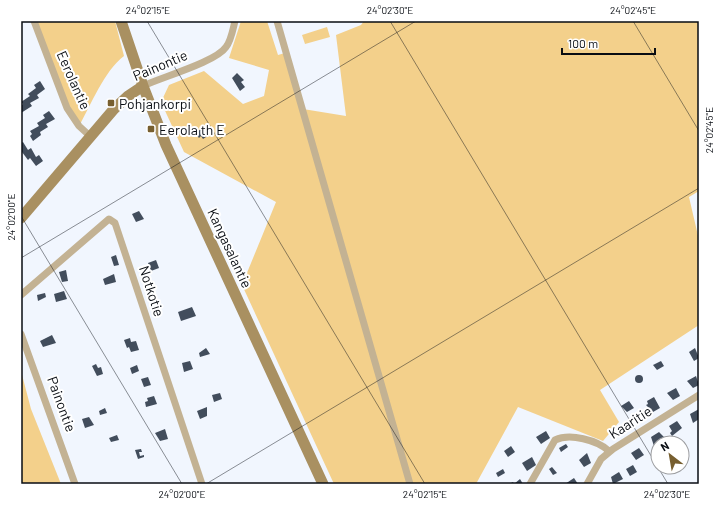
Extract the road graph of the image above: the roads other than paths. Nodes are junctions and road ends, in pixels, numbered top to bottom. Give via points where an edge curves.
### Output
1 (34, 21) edge
2 (121, 21) edge
3 (235, 21) edge
4 (277, 21) edge
5 (143, 86) junction
6 (91, 136) junction
7 (21, 218) edge
8 (21, 295) edge
9 (21, 334) edge
10 (699, 395) edge
11 (609, 452) junction
12 (75, 484) edge
13 (202, 484) edge
14 (322, 484) edge
15 (410, 484) edge
16 (530, 484) edge
17 (587, 484) edge

1 - 6 street, Eerolantie via 67,108 79,126
2 - 5 main road, Kangasalantie
3 - 5 street, Painontie via 226,47 216,55 203,63
4 - 15 street
5 - 6 main road, Painontie via 128,96
5 - 14 main road, Kangasalantie via 166,145
6 - 7 main road
8 - 13 street, Notkotie via 109,219 115,223
9 - 12 street, Painontie
10 - 11 street, Kaaritie
11 - 16 street via 600,444 562,437 555,440
11 - 17 street, Kaaritie via 601,459

